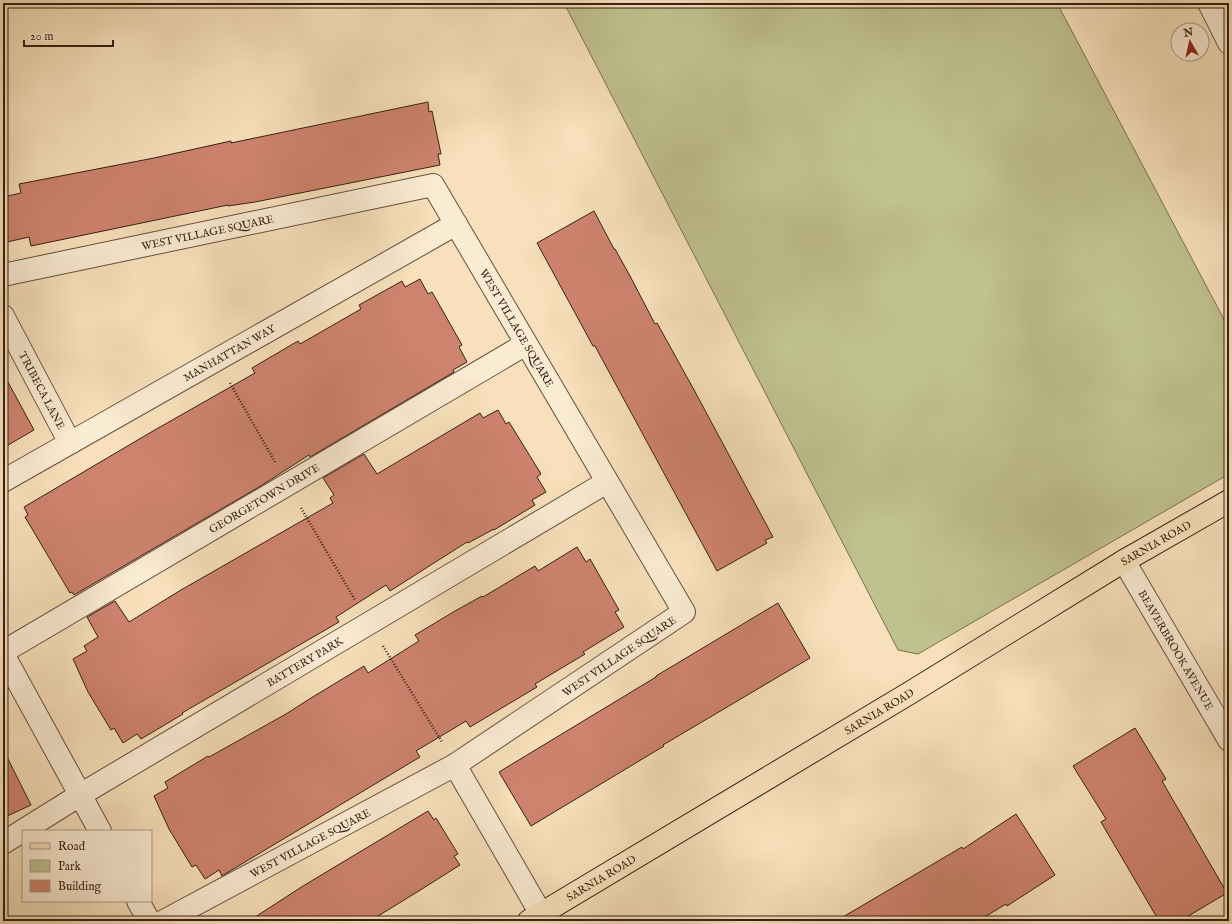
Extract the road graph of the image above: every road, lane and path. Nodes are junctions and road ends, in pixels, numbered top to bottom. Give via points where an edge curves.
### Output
1 (1208, 3) edge
2 (1229, 43) edge
3 (456, 224) junction
4 (3, 274) edge
5 (3, 316) edge
6 (526, 344) junction
7 (217, 360) junction
8 (70, 443) junction
9 (3, 481) edge
10 (607, 482) junction
11 (287, 485) junction
12 (1229, 501) edge
13 (1124, 561) junction
14 (369, 623) junction
15 (3, 653) edge
16 (1229, 740) edge
17 (456, 765) junction
18 (80, 795) junction
19 (24, 830) edge
20 (99, 830) edge
21 (22, 831) edge
22 (3, 843) edge
23 (139, 902) edge
24 (535, 917) edge
25 (149, 921) edge
26 (164, 921) edge

1 - 2 street
3 - 4 street, WEST VILLAGE SQUARE via 432,185
3 - 6 street, WEST VILLAGE SQUARE
3 - 7 street, MANHATTAN WAY
5 - 8 street, TRIBECA LANE
6 - 10 street, WEST VILLAGE SQUARE
6 - 11 street, GEORGETOWN DRIVE
7 - 8 street, MANHATTAN WAY
7 - 11 path
8 - 9 street, MANHATTAN WAY
10 - 14 street, BATTERY PARK
10 - 17 street, WEST VILLAGE SQUARE via 684,612
11 - 14 path
11 - 15 street, GEORGETOWN DRIVE
12 - 13 main road, SARNIA ROAD
13 - 16 street, BEAVERBROOK AVENUE
13 - 24 main road, SARNIA ROAD via 908,694
14 - 17 path
14 - 18 street, BATTERY PARK
15 - 18 street
17 - 24 street
17 - 26 street, WEST VILLAGE SQUARE
18 - 19 street, BATTERY PARK
18 - 20 street
21 - 22 street, BATTERY PARK
23 - 25 street

